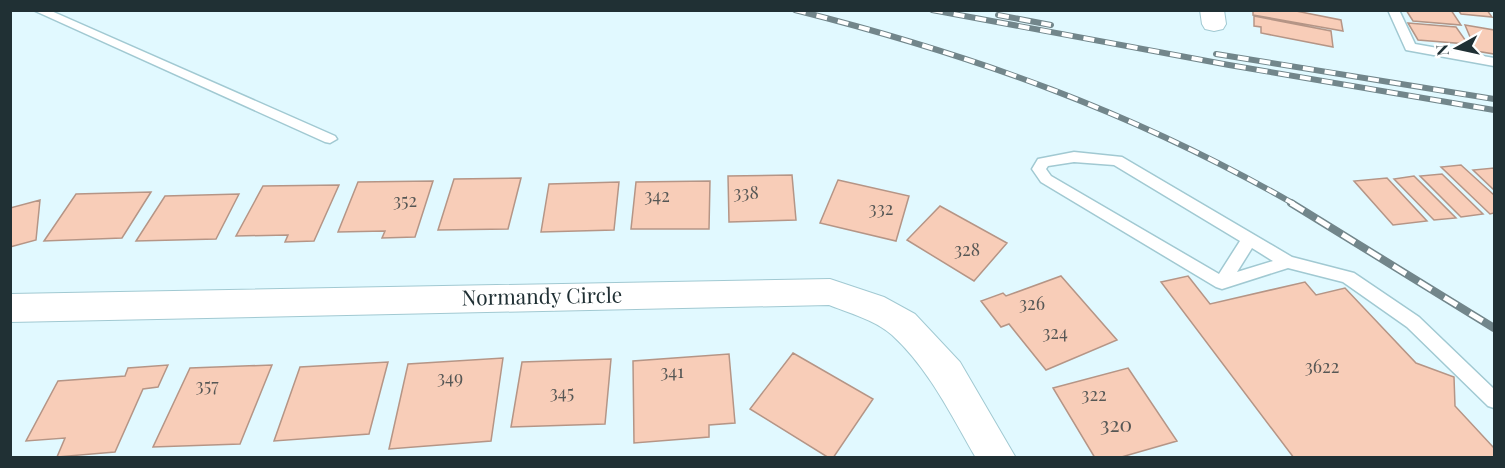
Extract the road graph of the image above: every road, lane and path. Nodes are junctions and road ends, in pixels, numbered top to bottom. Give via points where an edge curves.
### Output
1 (38, 10) edge
2 (1393, 10) edge
3 (1494, 62) edge
4 (330, 139) dead end
5 (1249, 239) junction
6 (1288, 262) junction
7 (1222, 283) junction
8 (10, 308) edge
9 (1494, 400) edge
10 (997, 458) edge

1 - 4 lane
2 - 3 lane via 1410,47
5 - 6 lane
5 - 7 lane
5 - 7 lane via 1117,160 1074,157 1043,162 1039,169 1046,179
6 - 7 lane
6 - 9 lane via 1348,277 1413,322
8 - 10 street, Normandy Circle via 830,292 872,307 903,324 947,374

